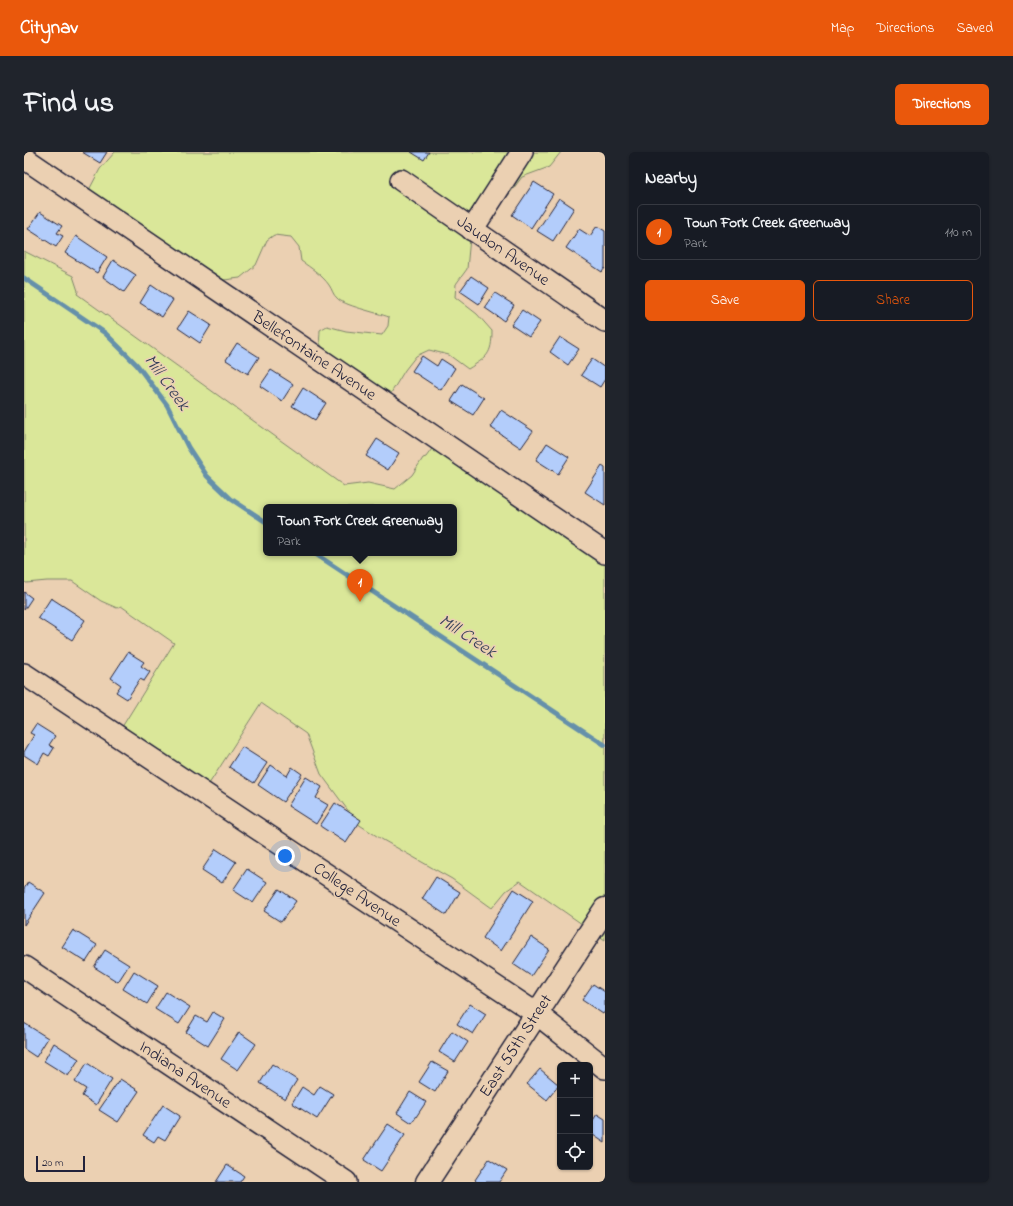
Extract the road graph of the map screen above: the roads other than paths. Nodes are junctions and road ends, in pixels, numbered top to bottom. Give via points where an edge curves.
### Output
1 (522, 152) edge
2 (24, 158) edge
3 (401, 180) dead end
4 (472, 230) junction
5 (605, 321) edge
6 (605, 553) edge
7 (24, 674) edge
8 (605, 909) edge
9 (24, 967) edge
10 (537, 1014) junction
11 (605, 1068) edge
12 (346, 1182) edge
13 (426, 1182) edge

1 - 4 street
2 - 6 street, Bellefontaine Avenue
3 - 4 street, Jaudon Avenue
4 - 5 street, Jaudon Avenue
7 - 10 street, College Avenue
8 - 10 main road, East 55th Street
9 - 12 street, Indiana Avenue
10 - 11 street, College Avenue
10 - 13 main road, East 55th Street

